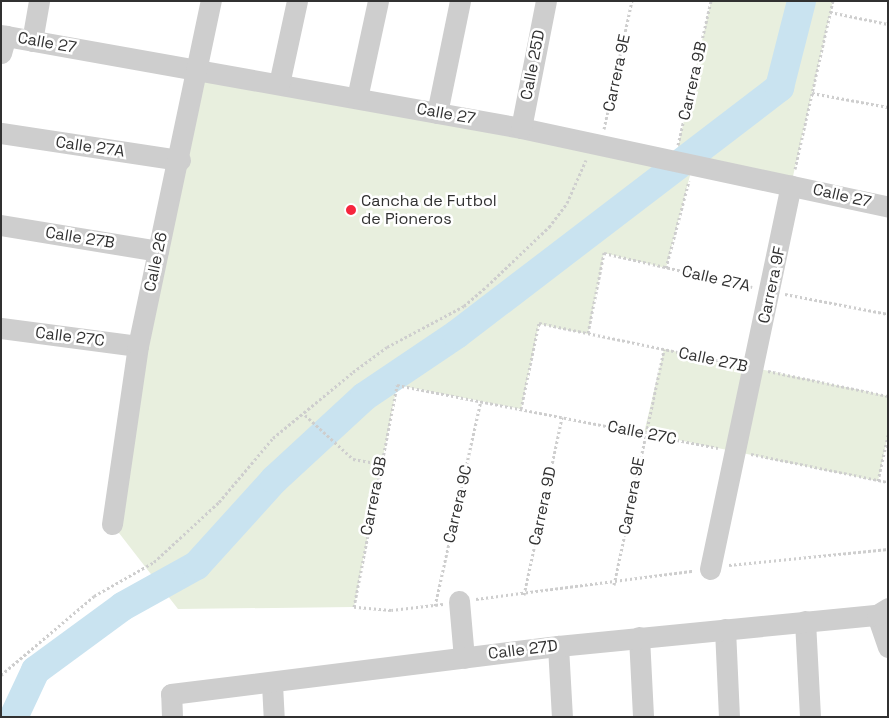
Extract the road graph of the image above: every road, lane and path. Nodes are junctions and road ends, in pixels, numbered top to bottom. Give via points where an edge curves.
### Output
1 (39, 1) edge
2 (212, 1) edge
3 (297, 1) edge
4 (378, 1) edge
5 (460, 1) edge
6 (546, 1) edge
7 (632, 1) edge
8 (711, 1) edge
9 (832, 1) edge
10 (830, 12) junction
11 (888, 24) edge
12 (3, 41) edge
13 (32, 41) junction
14 (198, 69) junction
15 (279, 84) junction
16 (812, 93) junction
17 (357, 98) junction
18 (888, 107) edge
19 (437, 113) junction
20 (521, 128) junction
21 (1, 134) edge
22 (596, 144) junction
23 (180, 160) junction
24 (684, 162) junction
25 (791, 185) junction
26 (888, 207) edge
27 (1, 225) edge
28 (158, 250) junction
29 (666, 268) junction
30 (772, 291) junction
31 (888, 314) edge
32 (1, 328) edge
33 (588, 334) junction
34 (138, 346) junction
35 (664, 349) junction
36 (754, 368) junction
37 (397, 385) joint
38 (888, 396) edge
39 (481, 402) junction
40 (521, 409) junction
41 (305, 415) junction
42 (562, 417) junction
43 (644, 433) junction
44 (888, 435) edge
45 (738, 452) junction
46 (380, 464) junction
47 (878, 481) junction
48 (888, 482) edge
49 (112, 524) dead end
50 (888, 548) edge
51 (710, 568) junction
52 (614, 585) junction
53 (524, 595) junction
54 (459, 601) junction
55 (435, 606) junction
56 (882, 611) edge
57 (805, 621) junction
58 (725, 628) junction
59 (639, 637) junction
60 (558, 646) junction
61 (888, 647) edge
62 (464, 658) junction
63 (1, 675) edge
64 (272, 684) junction
65 (172, 717) edge
66 (274, 717) edge
67 (562, 717) edge
68 (642, 717) edge
69 (729, 717) edge
70 (810, 717) edge

1 - 13 street
2 - 14 street, Calle 26
3 - 15 street
4 - 17 street
5 - 19 street
6 - 20 street, Calle 25D
7 - 22 path, Carrera 9E
8 - 24 path, Carrera 9B
9 - 10 path
10 - 11 path
10 - 16 path
12 - 13 street, Calle 27
13 - 14 street, Calle 27
14 - 15 street, Calle 27
14 - 23 street, Calle 26
15 - 17 street, Calle 27
16 - 18 path
16 - 25 path
17 - 19 street, Calle 27
19 - 20 street, Calle 27
20 - 22 street, Calle 27
21 - 23 street, Calle 27A
22 - 24 street, Calle 27
22 - 41 path, Carrera 9E via 567,203 529,248 464,306 387,346
23 - 28 street, Calle 26
24 - 25 street, Calle 27
24 - 29 path
25 - 26 street, Calle 27
25 - 30 street, Carrera 9F
27 - 28 street, Calle 27B
28 - 34 street, Calle 26
29 - 30 path, Calle 27A
29 - 33 path, Calle 27A via 604,253
30 - 31 path, Calle 27A
30 - 36 street, Carrera 9F
32 - 34 street, Calle 27C
33 - 35 path, Calle 27B
33 - 40 path, Calle 27B via 539,323
34 - 49 street, Calle 26
35 - 36 path, Calle 27B
35 - 43 path, Carrera 9E
36 - 38 path, Calle 27B
36 - 45 street, Carrera 9F
37 - 39 path, Calle 27C
37 - 46 path, Carrera 9B
39 - 40 path, Calle 27C
39 - 55 path, Carrera 9C
40 - 42 path, Calle 27C
41 - 46 path via 330,442 353,459
41 - 63 path, Carrera 9E via 273,438 219,502 154,562 94,596
42 - 43 path, Calle 27C
42 - 53 path, Carrera 9D
43 - 45 path, Calle 27C
43 - 52 path, Carrera 9E
44 - 47 path
45 - 47 path, Calle 27C
45 - 51 street, Carrera 9F
46 - 55 path, Carrera 9B via 354,607 391,610
47 - 48 path, Calle 27C
50 - 51 path via 775,557
51 - 52 path
52 - 53 path
53 - 54 path
54 - 55 path
54 - 62 street
56 - 57 street, Calle 27D
56 - 61 street
57 - 58 street, Calle 27D
57 - 70 street
58 - 59 street, Calle 27D
58 - 69 street
59 - 60 street, Calle 27D
59 - 68 street
60 - 62 street, Calle 27D
60 - 67 street
62 - 64 street, Calle 27D
64 - 65 street, Calle 27D via 171,694
64 - 66 street

